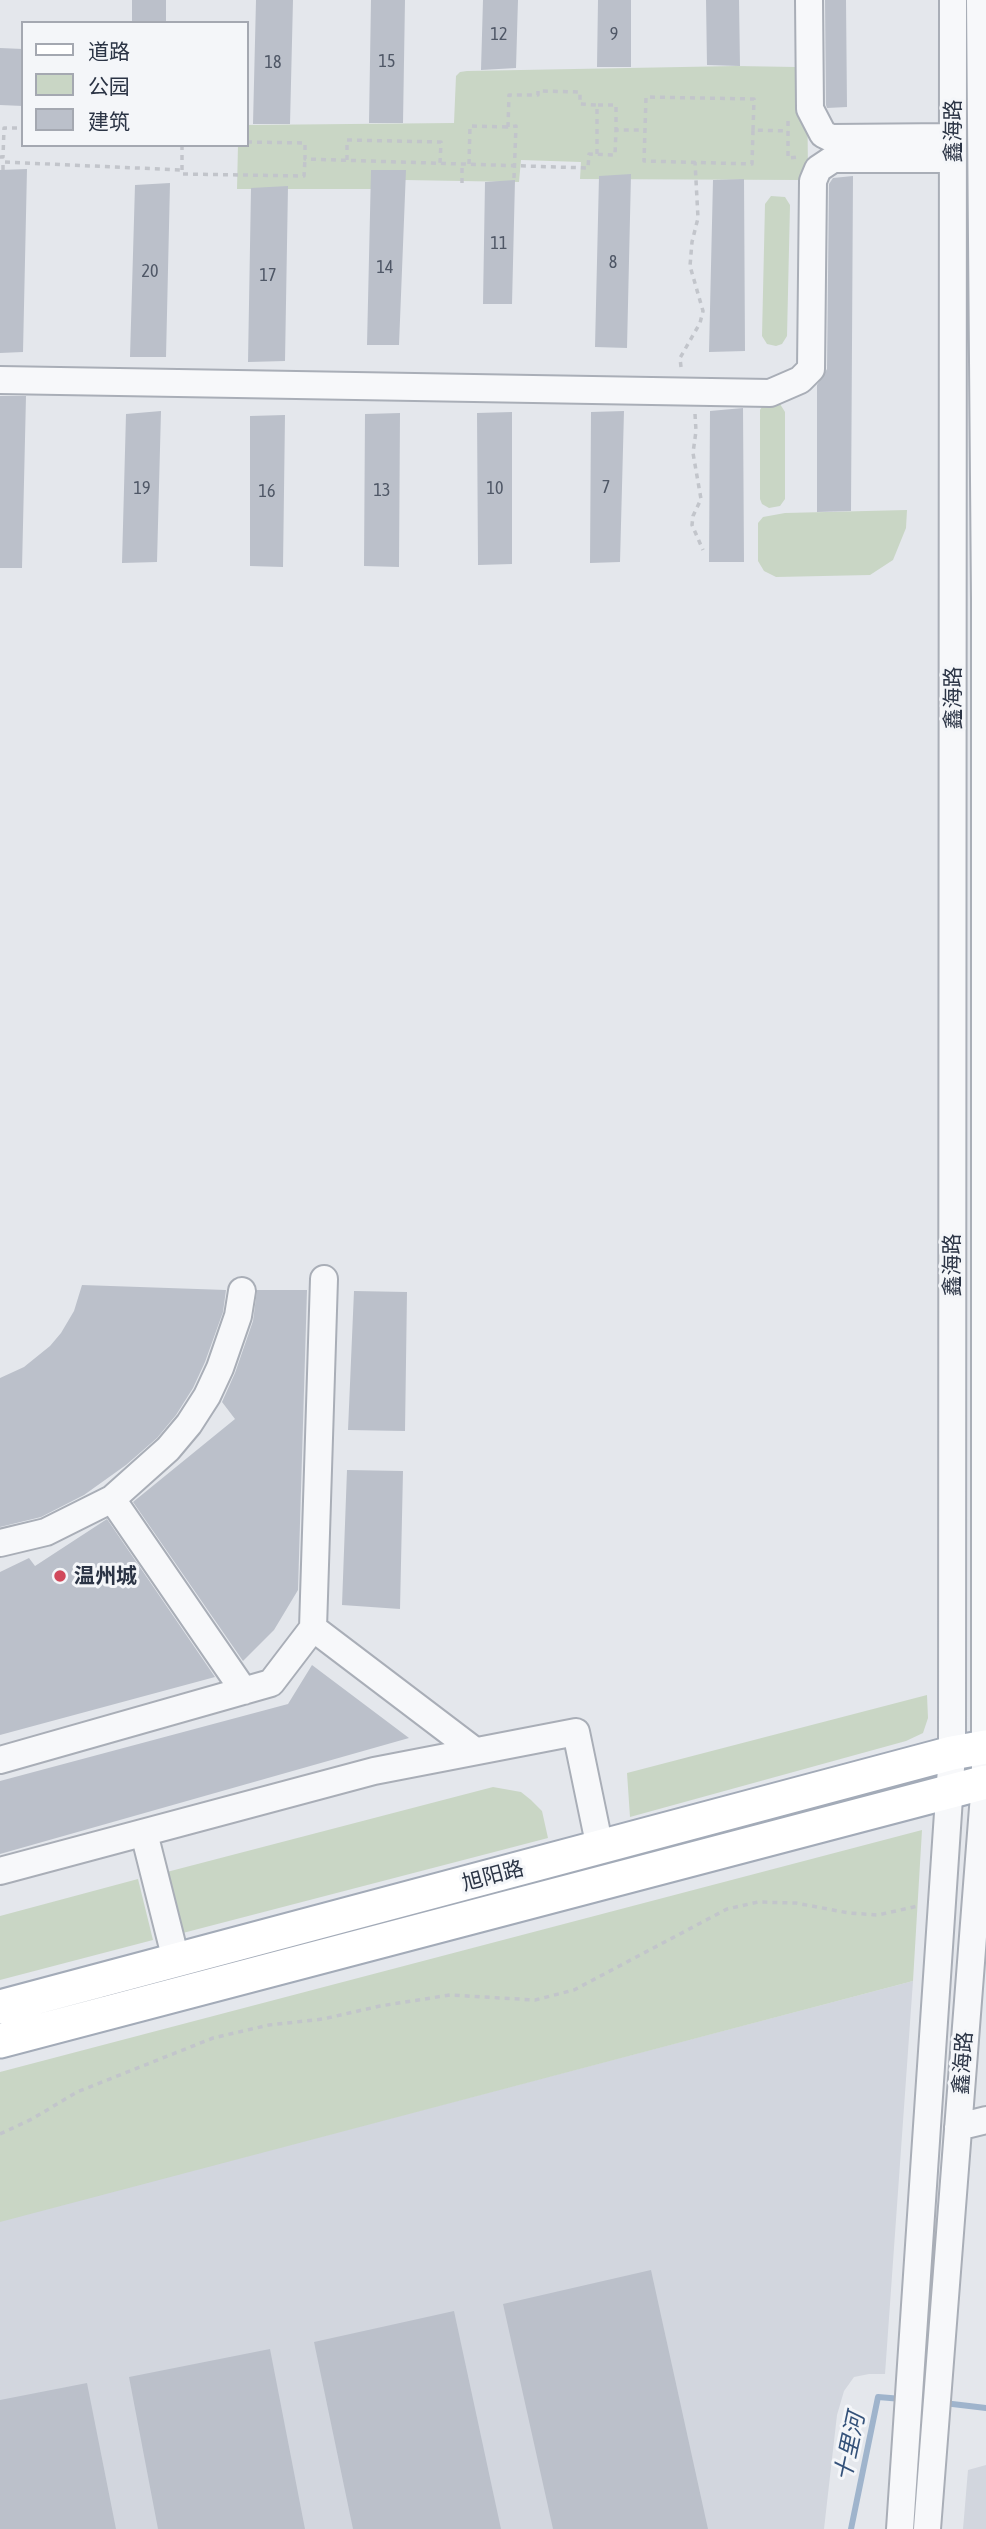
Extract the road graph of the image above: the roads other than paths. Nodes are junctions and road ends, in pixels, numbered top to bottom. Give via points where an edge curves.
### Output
1 (809, 0) edge
2 (953, 0) edge
3 (980, 0) edge
4 (953, 148) junction
5 (0, 380) edge
6 (985, 400) edge
7 (324, 1279) dead end
8 (242, 1291) dead end
9 (985, 1345) edge
10 (112, 1499) junction
11 (0, 1543) edge
12 (313, 1628) junction
13 (244, 1690) junction
14 (986, 1747) edge
15 (475, 1751) junction
16 (952, 1753) junction
17 (0, 1760) edge
18 (986, 1782) edge
19 (951, 1792) junction
20 (144, 1833) junction
21 (600, 1848) junction
22 (0, 1871) edge
23 (176, 1961) junction
24 (0, 2007) edge
25 (0, 2040) edge
26 (986, 2120) edge
27 (958, 2127) junction
28 (900, 2529) edge
29 (927, 2529) edge

1 - 4 street via 810,109 823,134
2 - 4 street, 鑫海路
3 - 6 street, 鑫海路
4 - 5 street via 833,159 818,169 813,181 811,369 800,380 770,393
4 - 16 street, 鑫海路
6 - 9 street, 鑫海路
7 - 12 street
8 - 10 street via 238,1316 207,1396 168,1449
9 - 14 street, 鑫海路
10 - 11 street via 46,1532
10 - 13 street
12 - 13 street via 271,1683
12 - 15 street
13 - 17 street
14 - 16 main road, 旭阳路
14 - 18 street, 鑫海路
15 - 20 street via 374,1771
15 - 21 street via 576,1731
16 - 19 street, 鑫海路
16 - 21 main road, 旭阳路
18 - 19 main road, 旭阳路
18 - 27 street, 鑫海路
19 - 25 main road, 旭阳路
19 - 28 street, 鑫海路
20 - 22 street
20 - 23 street
21 - 23 main road, 旭阳路
23 - 24 main road, 旭阳路
26 - 27 street
27 - 29 street, 鑫海路

